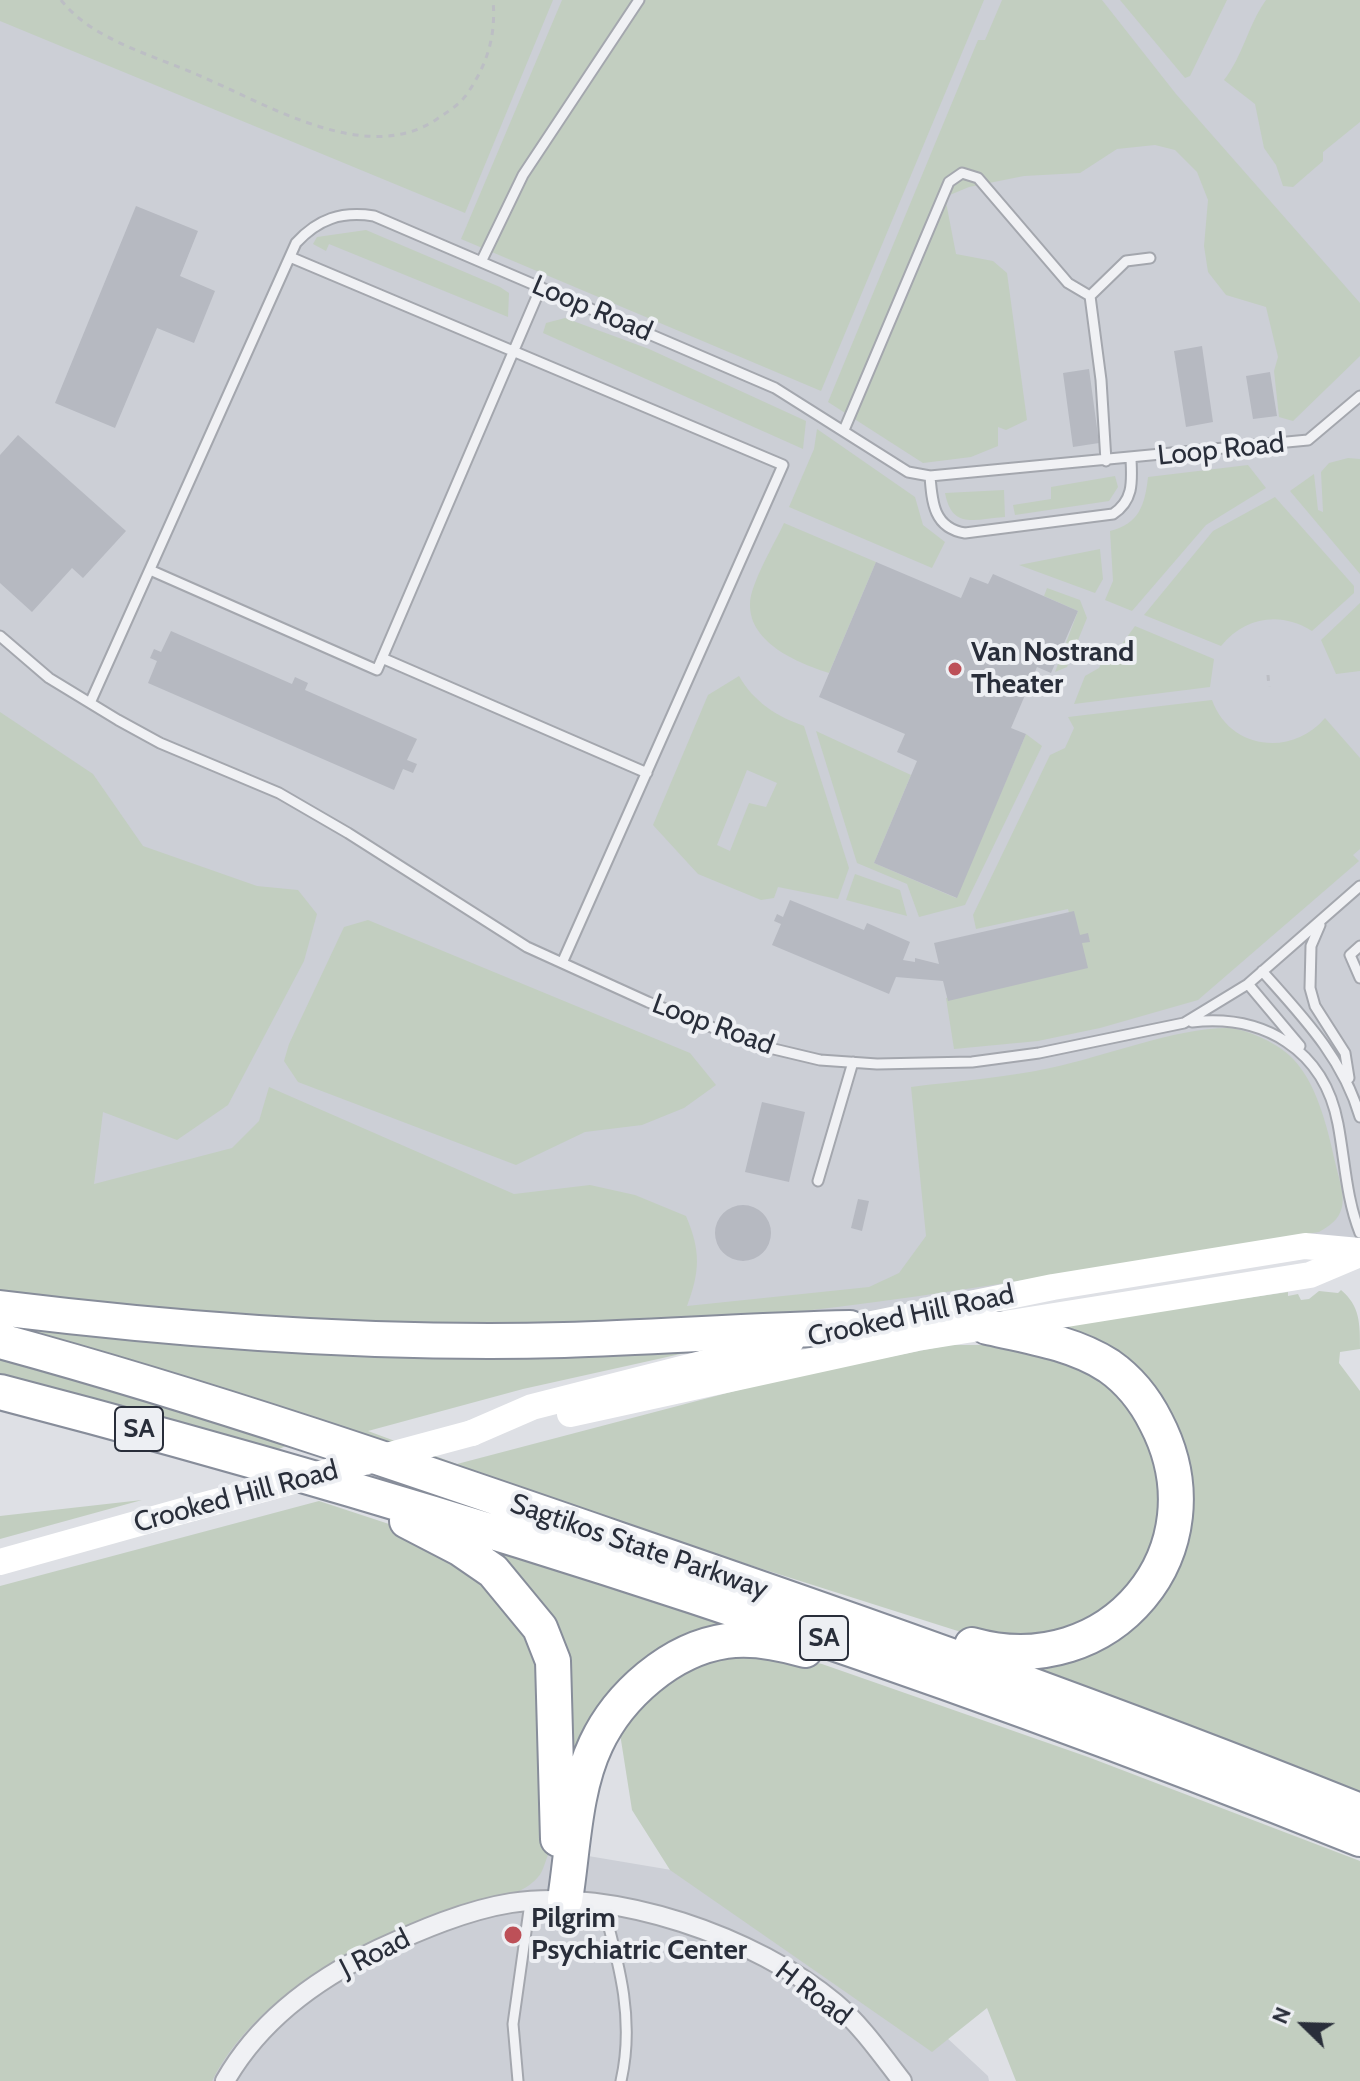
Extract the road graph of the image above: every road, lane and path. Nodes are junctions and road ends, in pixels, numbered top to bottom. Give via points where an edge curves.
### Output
1 (61, 0) edge
2 (493, 0) edge
3 (639, 0) edge
4 (290, 257) junction
5 (1150, 258) dead end
6 (481, 262) junction
7 (541, 287) junction
8 (1090, 296) junction
9 (513, 351) junction
10 (1360, 396) edge
11 (844, 430) junction
12 (1131, 459) junction
13 (1106, 461) junction
14 (930, 476) junction
15 (150, 570) junction
16 (0, 636) edge
17 (382, 658) junction
18 (1268, 675) dead end
19 (1269, 687) dead end
20 (90, 703) junction
21 (647, 773) junction
22 (1356, 890) edge
23 (1360, 902) edge
24 (1322, 921) junction
25 (1360, 946) edge
26 (562, 963) junction
27 (1262, 971) junction
28 (1360, 978) edge
29 (1248, 984) junction
30 (1184, 1023) junction
31 (1311, 1061) junction
32 (853, 1062) junction
33 (1350, 1086) junction
34 (1360, 1117) edge
35 (818, 1181) dead end
36 (1360, 1233) edge
37 (1360, 1253) edge
38 (0, 1308) edge
39 (987, 1327) junction
40 (850, 1328) junction
41 (0, 1341) edge
42 (0, 1392) edge
43 (472, 1433) junction
44 (277, 1467) junction
45 (0, 1562) edge
46 (816, 1607) junction
47 (1052, 1718) junction
48 (1360, 1811) edge
49 (1360, 1839) edge
50 (565, 1900) junction
51 (530, 1903) junction
52 (603, 1905) junction
53 (225, 2081) edge
54 (518, 2081) edge
55 (621, 2081) edge
56 (902, 2081) edge

1 - 2 path via 105,35 329,130 380,139 421,130 462,102 485,67 492,44
3 - 6 lane via 523,175
4 - 6 lane, Loop Road via 314,224 361,214
4 - 9 lane
4 - 15 lane, Loop Road
5 - 8 lane via 1126,261
6 - 7 lane, Loop Road
7 - 9 lane
7 - 11 lane, Loop Road via 775,388
8 - 11 lane via 1068,283 978,178 962,173 949,182
8 - 13 lane
9 - 17 lane
9 - 21 lane via 783,465
10 - 12 lane, Loop Road via 1308,440
11 - 14 lane, Loop Road via 908,472
12 - 13 lane, Loop Road
12 - 14 lane via 1132,488 1113,514 965,533 944,526 937,516
13 - 14 lane, Loop Road
15 - 17 lane via 377,670
15 - 20 lane, Loop Road
16 - 20 lane, Loop Road via 49,678
17 - 21 lane
18 - 19 path
20 - 26 lane, Loop Road via 160,743 279,793 527,947
21 - 26 lane
22 - 23 lane
22 - 24 lane, Loop Road
24 - 27 lane, Loop Road
24 - 33 lane via 1311,946 1310,988 1315,1006 1345,1053
25 - 28 lane via 1350,955
26 - 32 lane, Loop Road via 757,1045
27 - 29 lane, Loop Road
27 - 33 lane via 1322,1039
29 - 30 lane, Loop Road
29 - 31 lane
30 - 31 lane via 1224,1018 1260,1028 1292,1043
30 - 32 lane, Loop Road via 972,1062
31 - 36 lane via 1335,1108 1350,1208
32 - 35 lane
33 - 34 lane
37 - 39 main road, Crooked Hill Road via 1310,1275
37 - 40 main road, Crooked Hill Road via 1305,1246 1053,1287
38 - 40 highway via 166,1327 382,1338 564,1340
39 - 43 main road, Crooked Hill Road
39 - 46 highway via 1092,1357 1126,1381 1152,1413 1170,1454 1176,1501 1168,1547 1146,1589 1098,1634 1039,1653 1000,1652
40 - 43 main road, Crooked Hill Road via 532,1407
41 - 46 highway, Sagtikos State Parkway / SA via 235,1410
42 - 44 highway, Sagtikos State Parkway / SA
43 - 45 main road, Crooked Hill Road, bridge
44 - 47 highway, Sagtikos State Parkway / SA via 622,1570
44 - 50 highway via 461,1549 493,1571 540,1628 553,1661
46 - 48 highway, Sagtikos State Parkway / SA
47 - 49 highway, Sagtikos State Parkway / SA
47 - 50 highway via 796,1648 726,1641 695,1650 635,1689 595,1746 583,1784
50 - 51 street, J Road
50 - 52 street, H Road
51 - 53 street, J Road via 460,1918 358,1959 270,2022 239,2056
51 - 54 lane via 513,2024
52 - 55 lane via 625,1988 627,2051
52 - 56 street, H Road via 621,1905 711,1935 795,1975 835,2003

